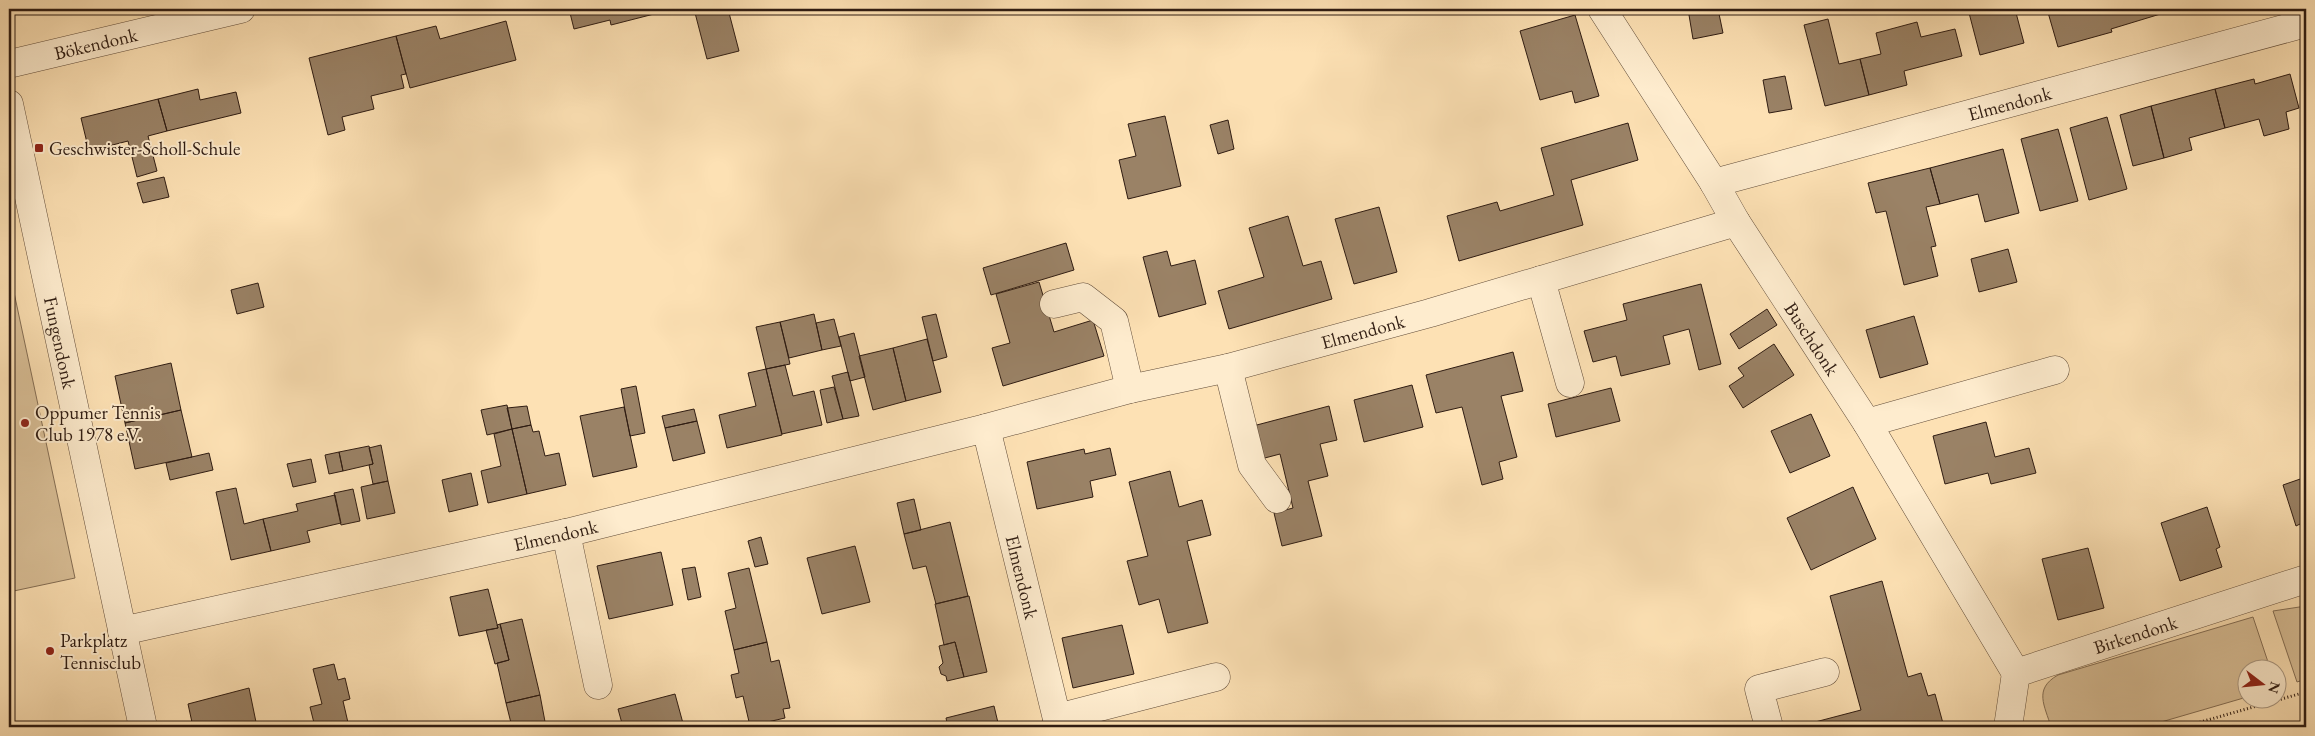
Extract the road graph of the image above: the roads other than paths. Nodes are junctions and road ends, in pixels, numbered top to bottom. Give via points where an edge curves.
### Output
1 (241, 9) edge
2 (1602, 9) edge
3 (2306, 23) edge
4 (9, 64) edge
5 (9, 104) edge
6 (1714, 183) junction
7 (1736, 222) junction
8 (1550, 278) junction
9 (1054, 304) dead end
10 (1228, 368) junction
11 (2055, 370) dead end
12 (1579, 380) dead end
13 (1130, 389) junction
14 (1867, 423) junction
15 (986, 428) junction
16 (1277, 499) dead end
17 (566, 533) junction
18 (2306, 579) edge
19 (122, 630) junction
20 (1825, 672) dead end
21 (2016, 673) junction
22 (1216, 677) dead end
23 (598, 685) dead end
24 (1058, 722) edge
25 (143, 727) edge
26 (1769, 727) edge
27 (2008, 727) edge

1 - 4 street, Bökendonk
2 - 6 street, Buschdonk
3 - 6 street, Elmendonk
5 - 19 street, Fungendonk
6 - 7 street, Buschdonk
7 - 8 street, Elmendonk
7 - 14 street, Buschdonk
8 - 10 street, Elmendonk
8 - 12 street
9 - 13 street via 1083,297 1114,321
10 - 13 street, Elmendonk
10 - 16 street via 1252,465
11 - 14 street
13 - 15 street, Elmendonk
14 - 21 street, Buschdonk
15 - 17 street, Elmendonk
15 - 24 street, Elmendonk
17 - 19 street, Elmendonk
17 - 23 street
18 - 21 street, Birkendonk
19 - 25 street, Fungendonk
20 - 26 street via 1759,689
21 - 27 street
22 - 24 street

